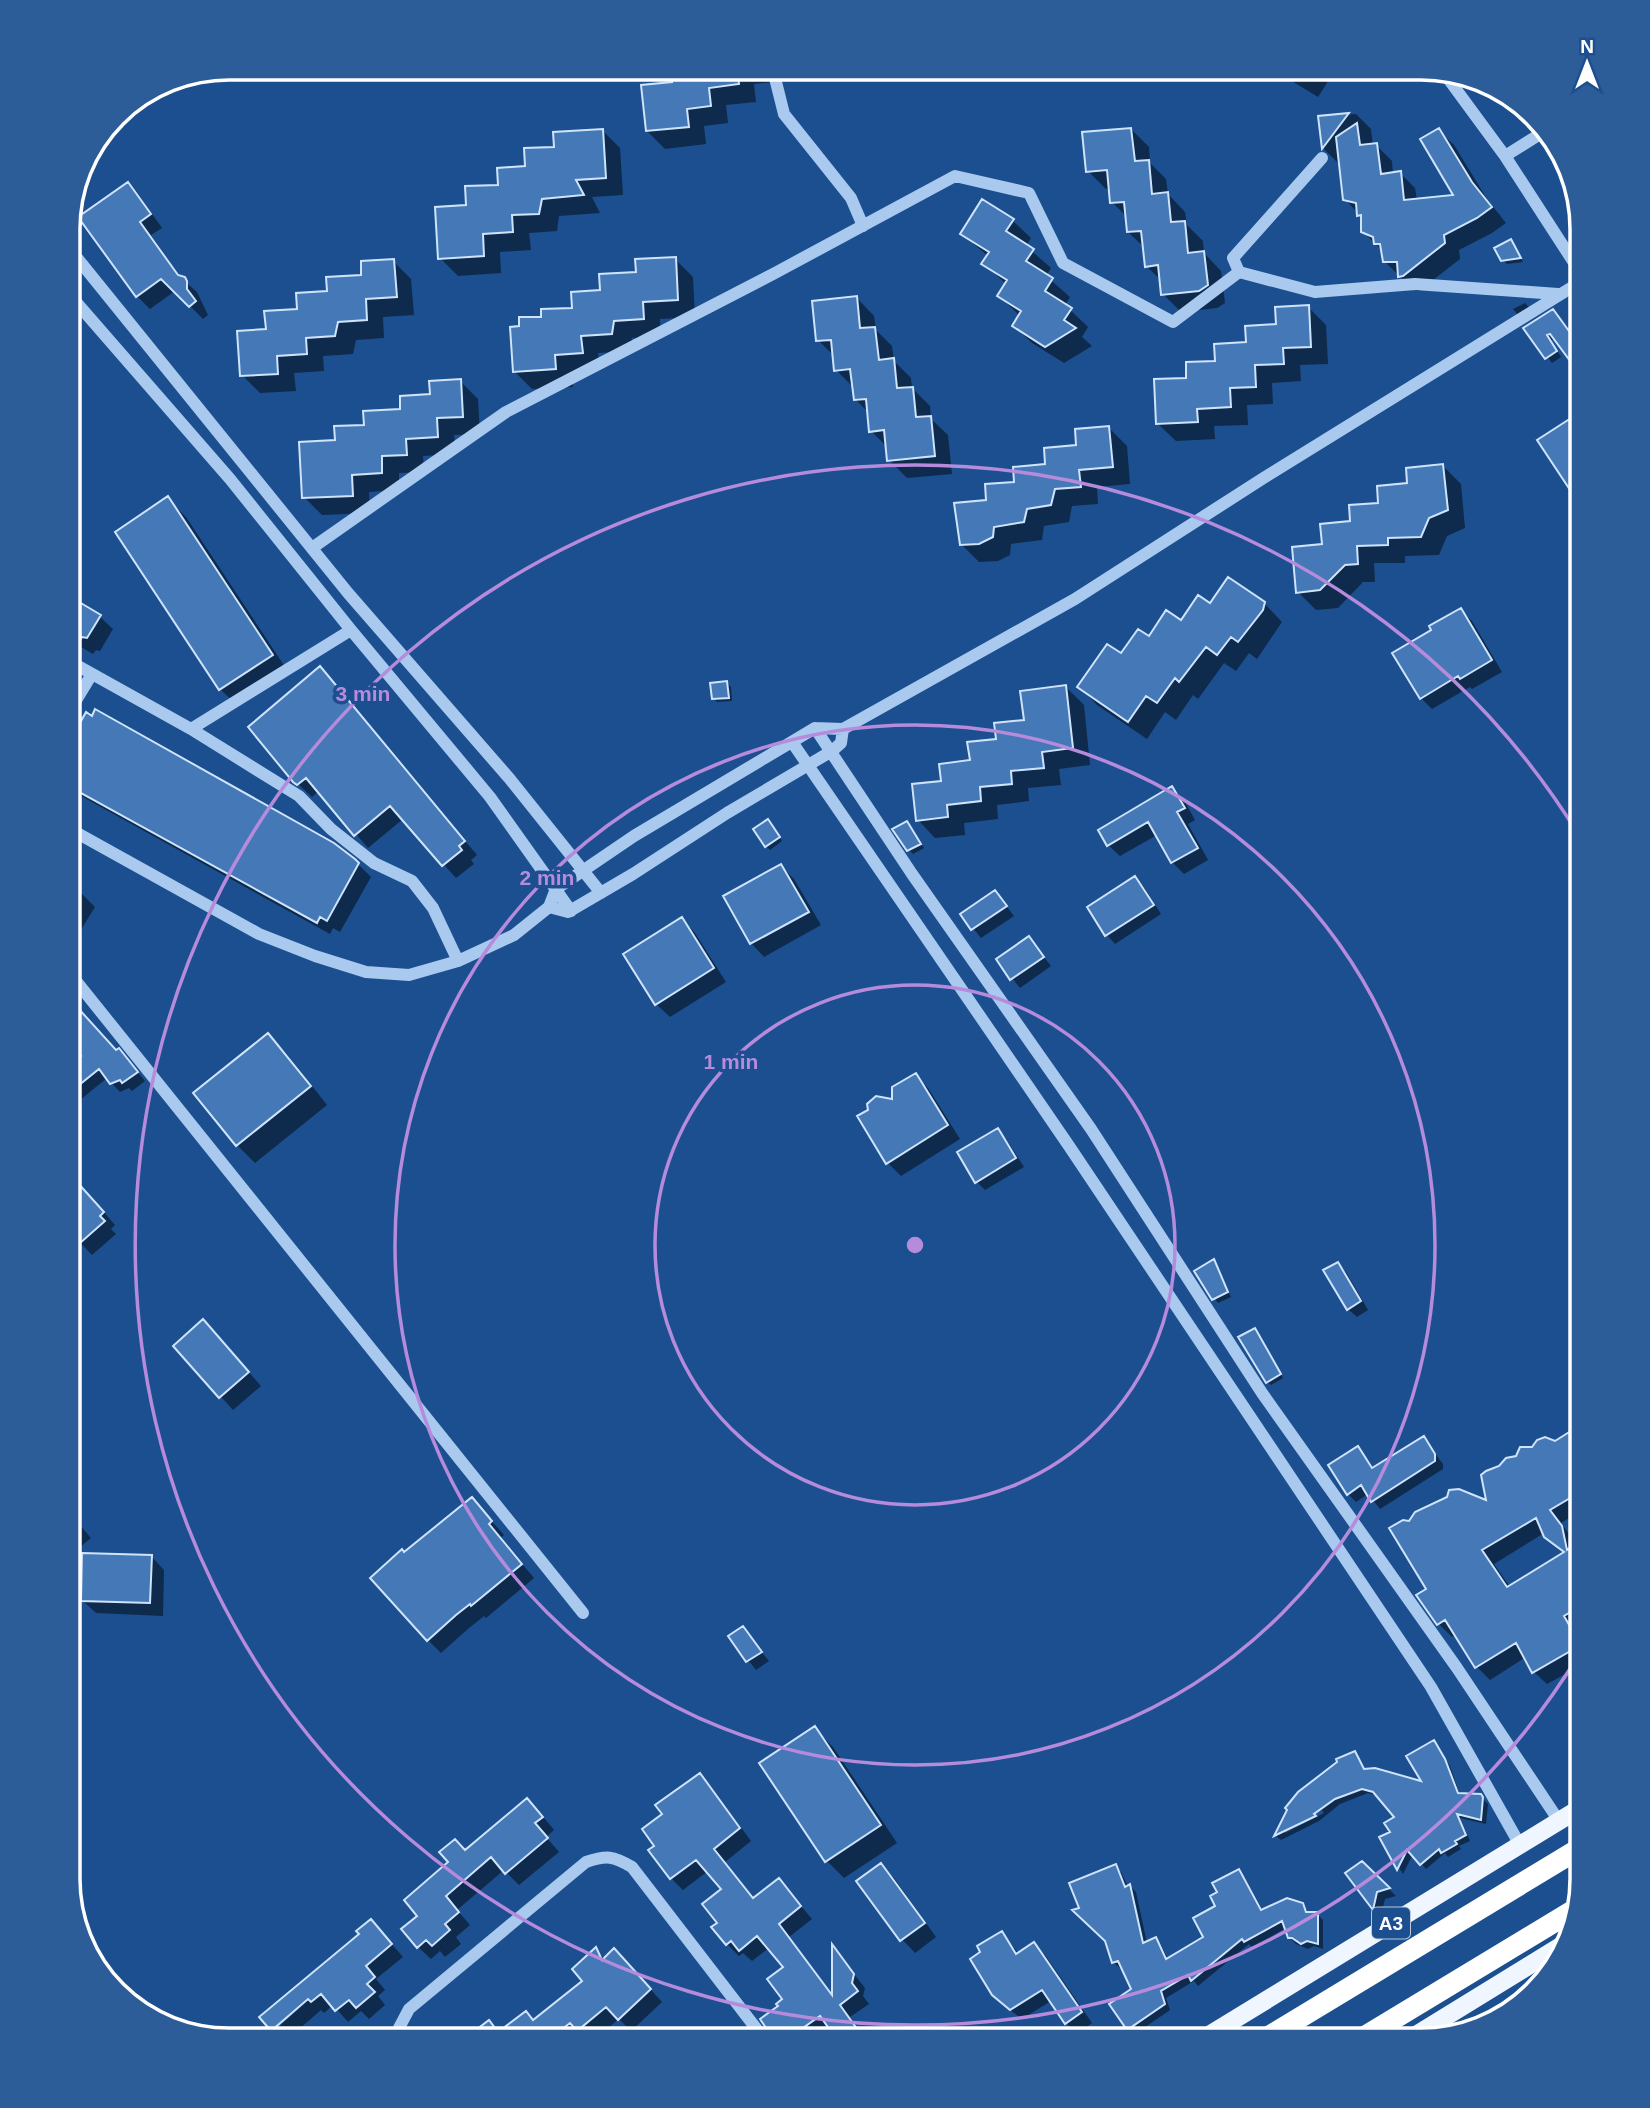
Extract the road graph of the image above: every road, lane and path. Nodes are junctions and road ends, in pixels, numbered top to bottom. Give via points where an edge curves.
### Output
1 (776, 80) edge
2 (1453, 84) edge
3 (1537, 136) edge
4 (1505, 156) junction
5 (1322, 158) dead end
6 (863, 226) junction
7 (1570, 256) edge
8 (81, 263) edge
9 (1239, 272) junction
10 (1570, 288) edge
11 (1559, 294) junction
12 (81, 308) edge
13 (312, 548) junction
14 (351, 630) junction
15 (81, 668) edge
16 (92, 674) junction
17 (81, 693) edge
18 (815, 728) junction
19 (191, 729) junction
20 (843, 729) junction
21 (792, 742) junction
22 (832, 751) junction
23 (809, 765) junction
24 (81, 835) edge
25 (583, 869) junction
26 (556, 889) junction
27 (601, 893) junction
28 (550, 907) junction
29 (571, 911) junction
30 (458, 961) junction
31 (81, 987) edge
32 (583, 1613) dead end
33 (1570, 1814) edge
34 (1559, 1821) junction
35 (1520, 1845) junction
36 (1570, 1854) edge
37 (1564, 1916) edge
38 (1550, 1952) edge
39 (1429, 2027) edge
40 (399, 2028) edge
41 (756, 2028) edge
42 (1221, 2028) edge
43 (1284, 2028) edge
44 (1379, 2028) edge

1 - 6 street via 784,114 851,198
2 - 4 street
3 - 4 street
4 - 7 street
5 - 9 street via 1233,258
6 - 9 street via 955,176 1029,192 1063,263 1173,321
6 - 13 street via 506,412
8 - 13 street
9 - 11 street via 1315,292 1415,284
10 - 11 street
11 - 20 street via 1075,599
12 - 14 street via 229,478
13 - 25 street
14 - 19 street
14 - 26 street via 490,797
15 - 16 street
16 - 17 street
16 - 19 street
18 - 20 street
18 - 21 street
18 - 22 street
19 - 30 street via 299,796 374,863 412,881 433,908
20 - 22 street via 841,743
21 - 23 street
21 - 25 street
22 - 23 street
22 - 34 street via 912,874 1091,1129 1262,1394 1457,1668
23 - 27 street
23 - 35 street via 1431,1687
24 - 30 street via 259,934 315,956 366,972 409,975
25 - 26 street
25 - 27 street
26 - 28 street
26 - 29 street
27 - 29 street
28 - 29 street
28 - 30 street via 514,935
31 - 32 street
33 - 34 main road, A3
34 - 35 main road, A3
35 - 42 main road, A3
36 - 43 highway, A3
37 - 44 highway
38 - 39 main road
40 - 41 street via 409,2009 586,1861 615,1857 632,1867

